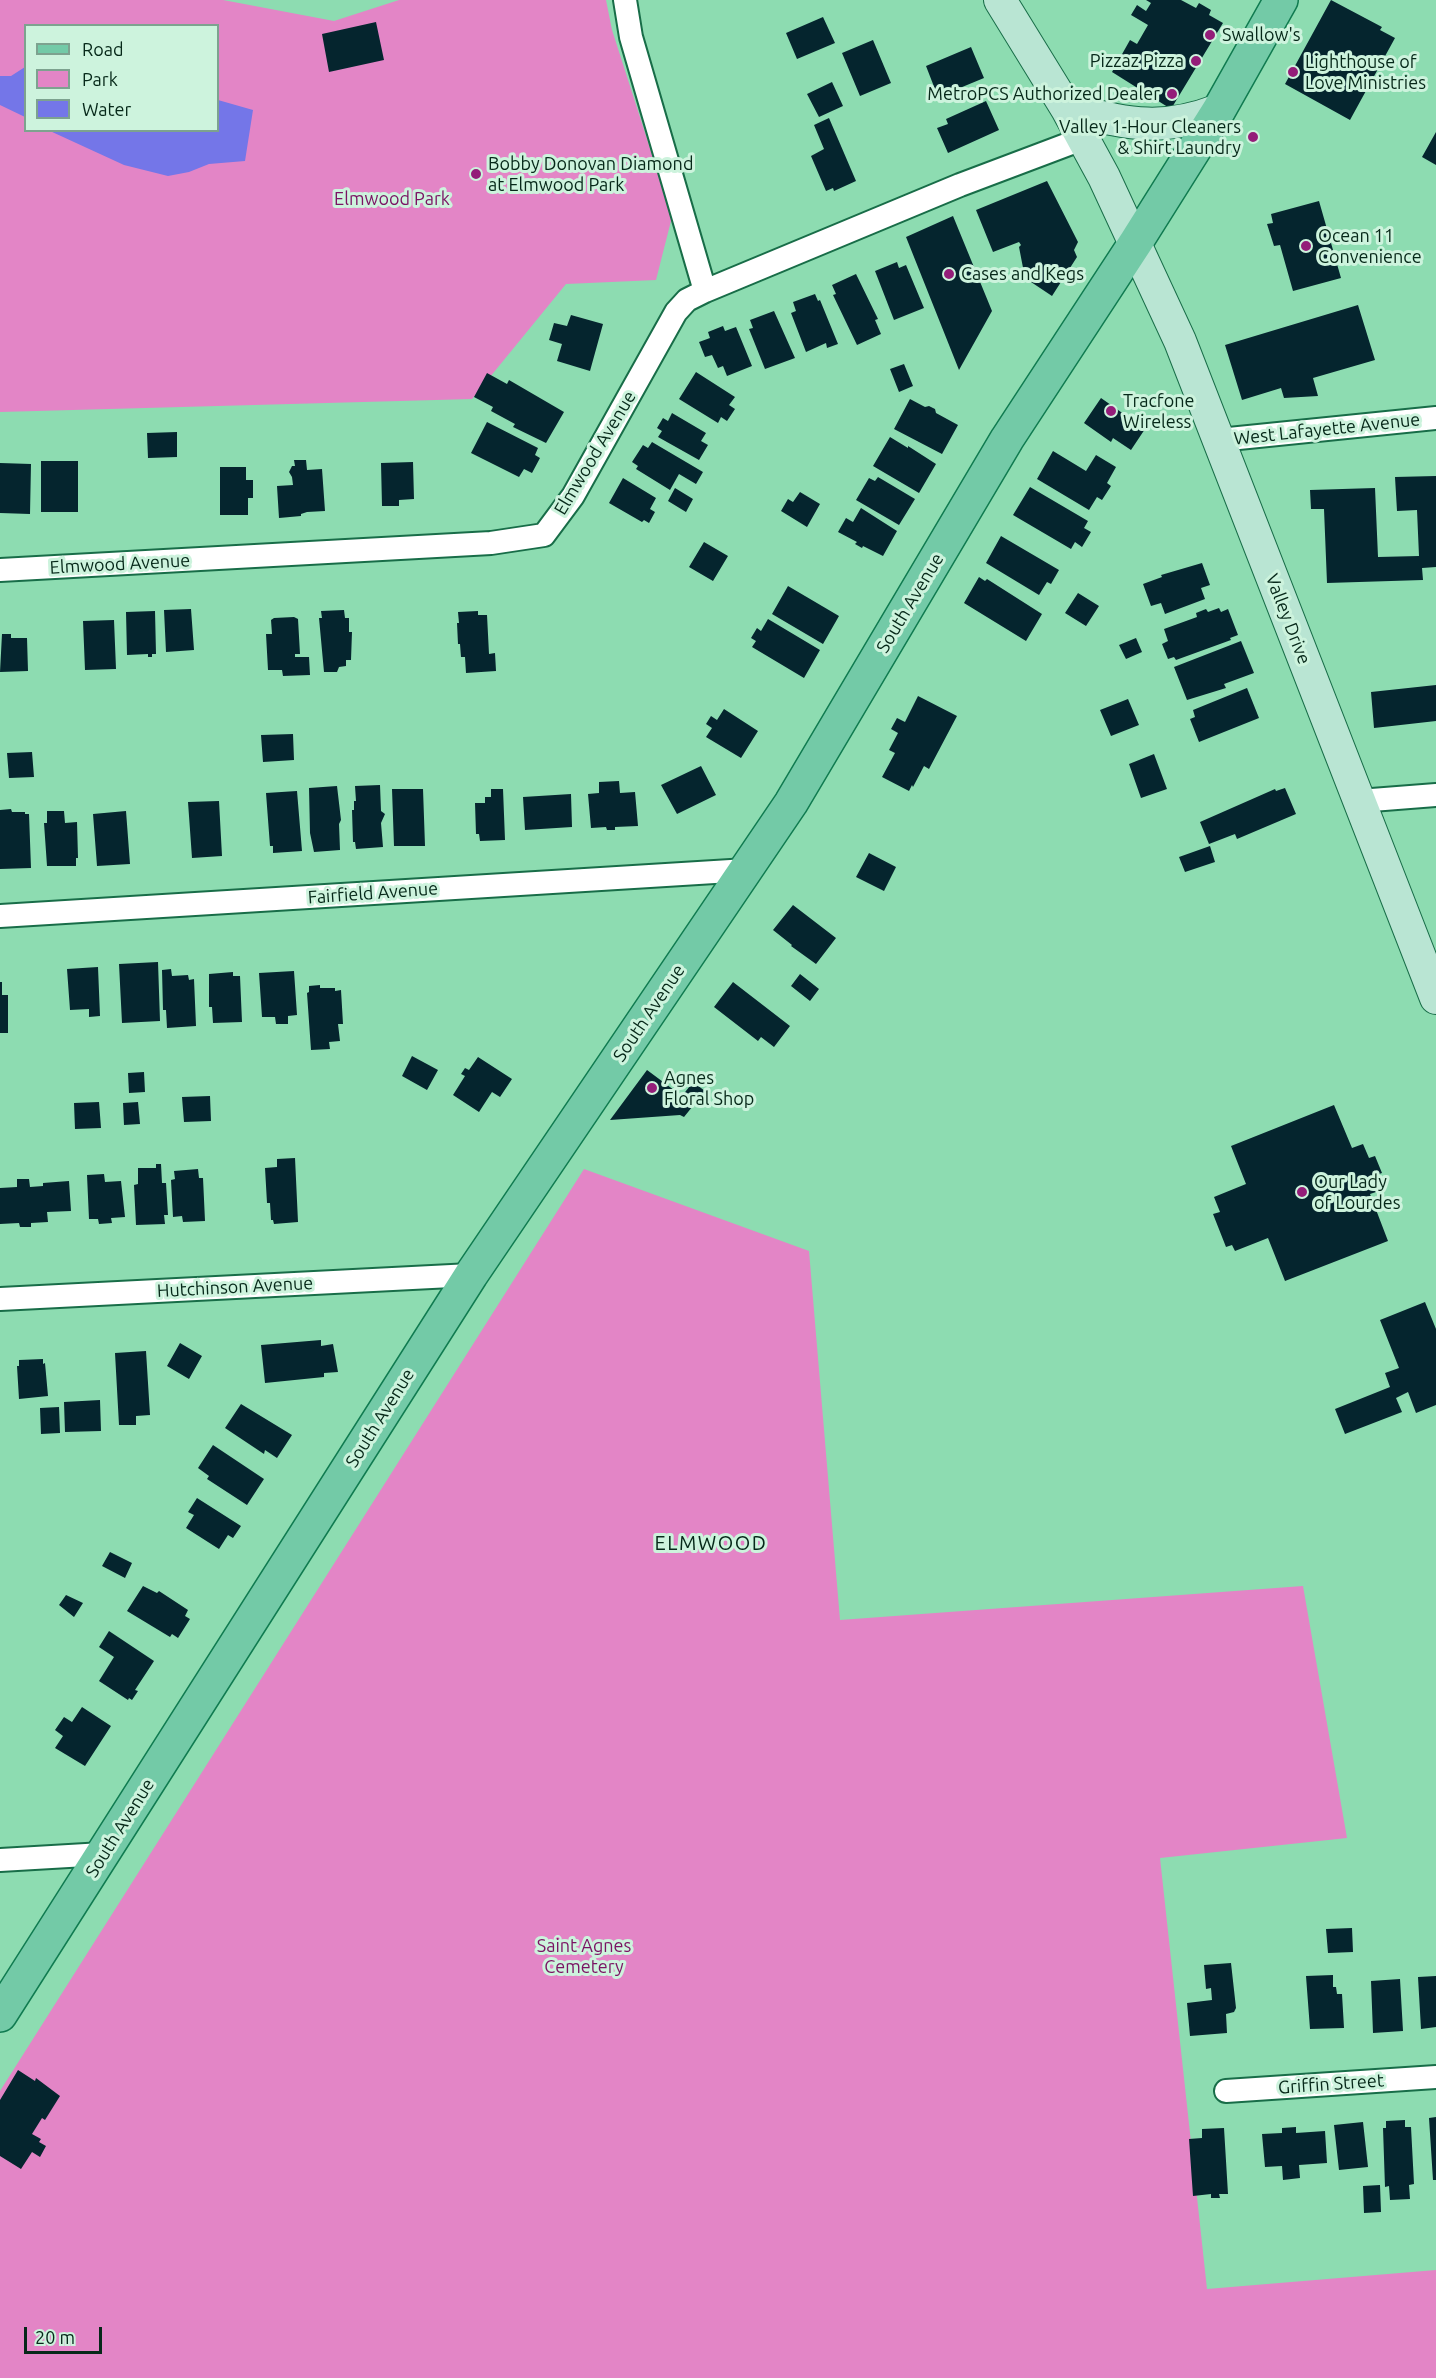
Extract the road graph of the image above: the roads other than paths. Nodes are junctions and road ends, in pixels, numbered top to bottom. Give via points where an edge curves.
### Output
1 (625, 0) edge
2 (1000, 0) edge
3 (1281, 0) edge
4 (1067, 109) junction
5 (1219, 110) junction
6 (1082, 139) junction
7 (1136, 243) junction
8 (705, 291) junction
9 (1436, 418) edge
10 (1219, 440) junction
11 (0, 570) edge
12 (1436, 795) edge
13 (1359, 801) junction
14 (747, 870) junction
15 (0, 916) edge
16 (1436, 998) edge
17 (471, 1275) junction
18 (0, 1299) edge
19 (103, 1854) junction
20 (0, 1860) edge
21 (0, 2015) edge
22 (1436, 2077) edge
23 (1226, 2091) dead end

1 - 8 street via 631,37
2 - 4 main road, Valley Drive
3 - 5 main road, South Avenue
4 - 5 main road via 1144,125 1191,120
4 - 6 main road, Valley Drive
5 - 7 main road, South Avenue
6 - 7 main road, Valley Drive
6 - 8 street, Elmwood Avenue via 960,184
7 - 10 main road, Valley Drive
7 - 14 main road, South Avenue via 1007,439 791,803
8 - 11 street, Elmwood Avenue via 687,300 676,312 573,496 544,535 491,543
9 - 10 street, West Lafayette Avenue
10 - 13 main road, Valley Drive
12 - 13 street
13 - 16 main road, Valley Drive
14 - 15 street, Fairfield Avenue
14 - 17 main road, South Avenue
17 - 18 street, Hutchinson Avenue
17 - 19 main road, South Avenue
19 - 20 street
19 - 21 main road, South Avenue
22 - 23 street, Griffin Street

